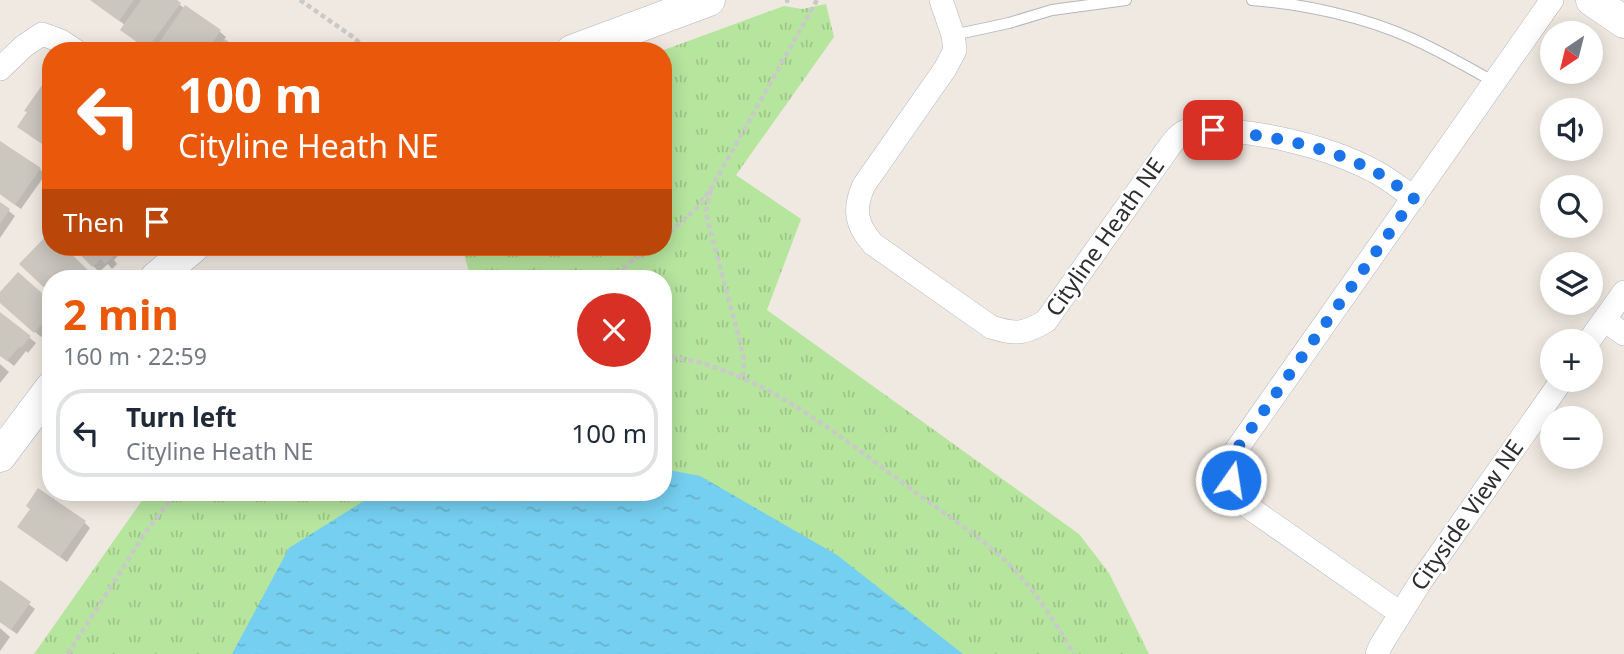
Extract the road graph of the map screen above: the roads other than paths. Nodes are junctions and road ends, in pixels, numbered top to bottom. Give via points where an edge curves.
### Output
1 (709, 0) edge
2 (941, 0) edge
3 (1126, 0) edge
4 (1252, 0) edge
5 (1552, 0) edge
6 (1592, 0) edge
7 (1624, 22) edge
8 (953, 35) junction
9 (62, 42) edge
10 (596, 42) edge
11 (0, 69) edge
12 (1494, 82) junction
13 (1414, 198) junction
14 (182, 256) edge
15 (166, 270) edge
16 (1624, 292) edge
17 (1604, 320) junction
18 (1598, 329) edge
19 (1624, 334) edge
20 (1554, 392) edge
21 (42, 400) edge
22 (0, 456) edge
23 (1400, 613) junction
24 (1377, 654) edge

1 - 10 street
2 - 8 street
3 - 8 lane via 1052,10
4 - 12 lane via 1284,2 1358,20 1411,38
5 - 12 street
6 - 7 street
8 - 13 street, Cityline Heath NE via 951,58 864,185 857,211 862,232 873,244 991,327 1019,333 1046,321 1167,150 1187,131 1284,139 1374,171
9 - 11 street via 42,34
12 - 13 street
13 - 23 street via 1234,453 1230,468 1231,480 1247,506
14 - 15 street
16 - 17 street
17 - 18 street
17 - 19 street
20 - 23 street, Cityside View NE
21 - 22 street
23 - 24 street, Cityside View NE

